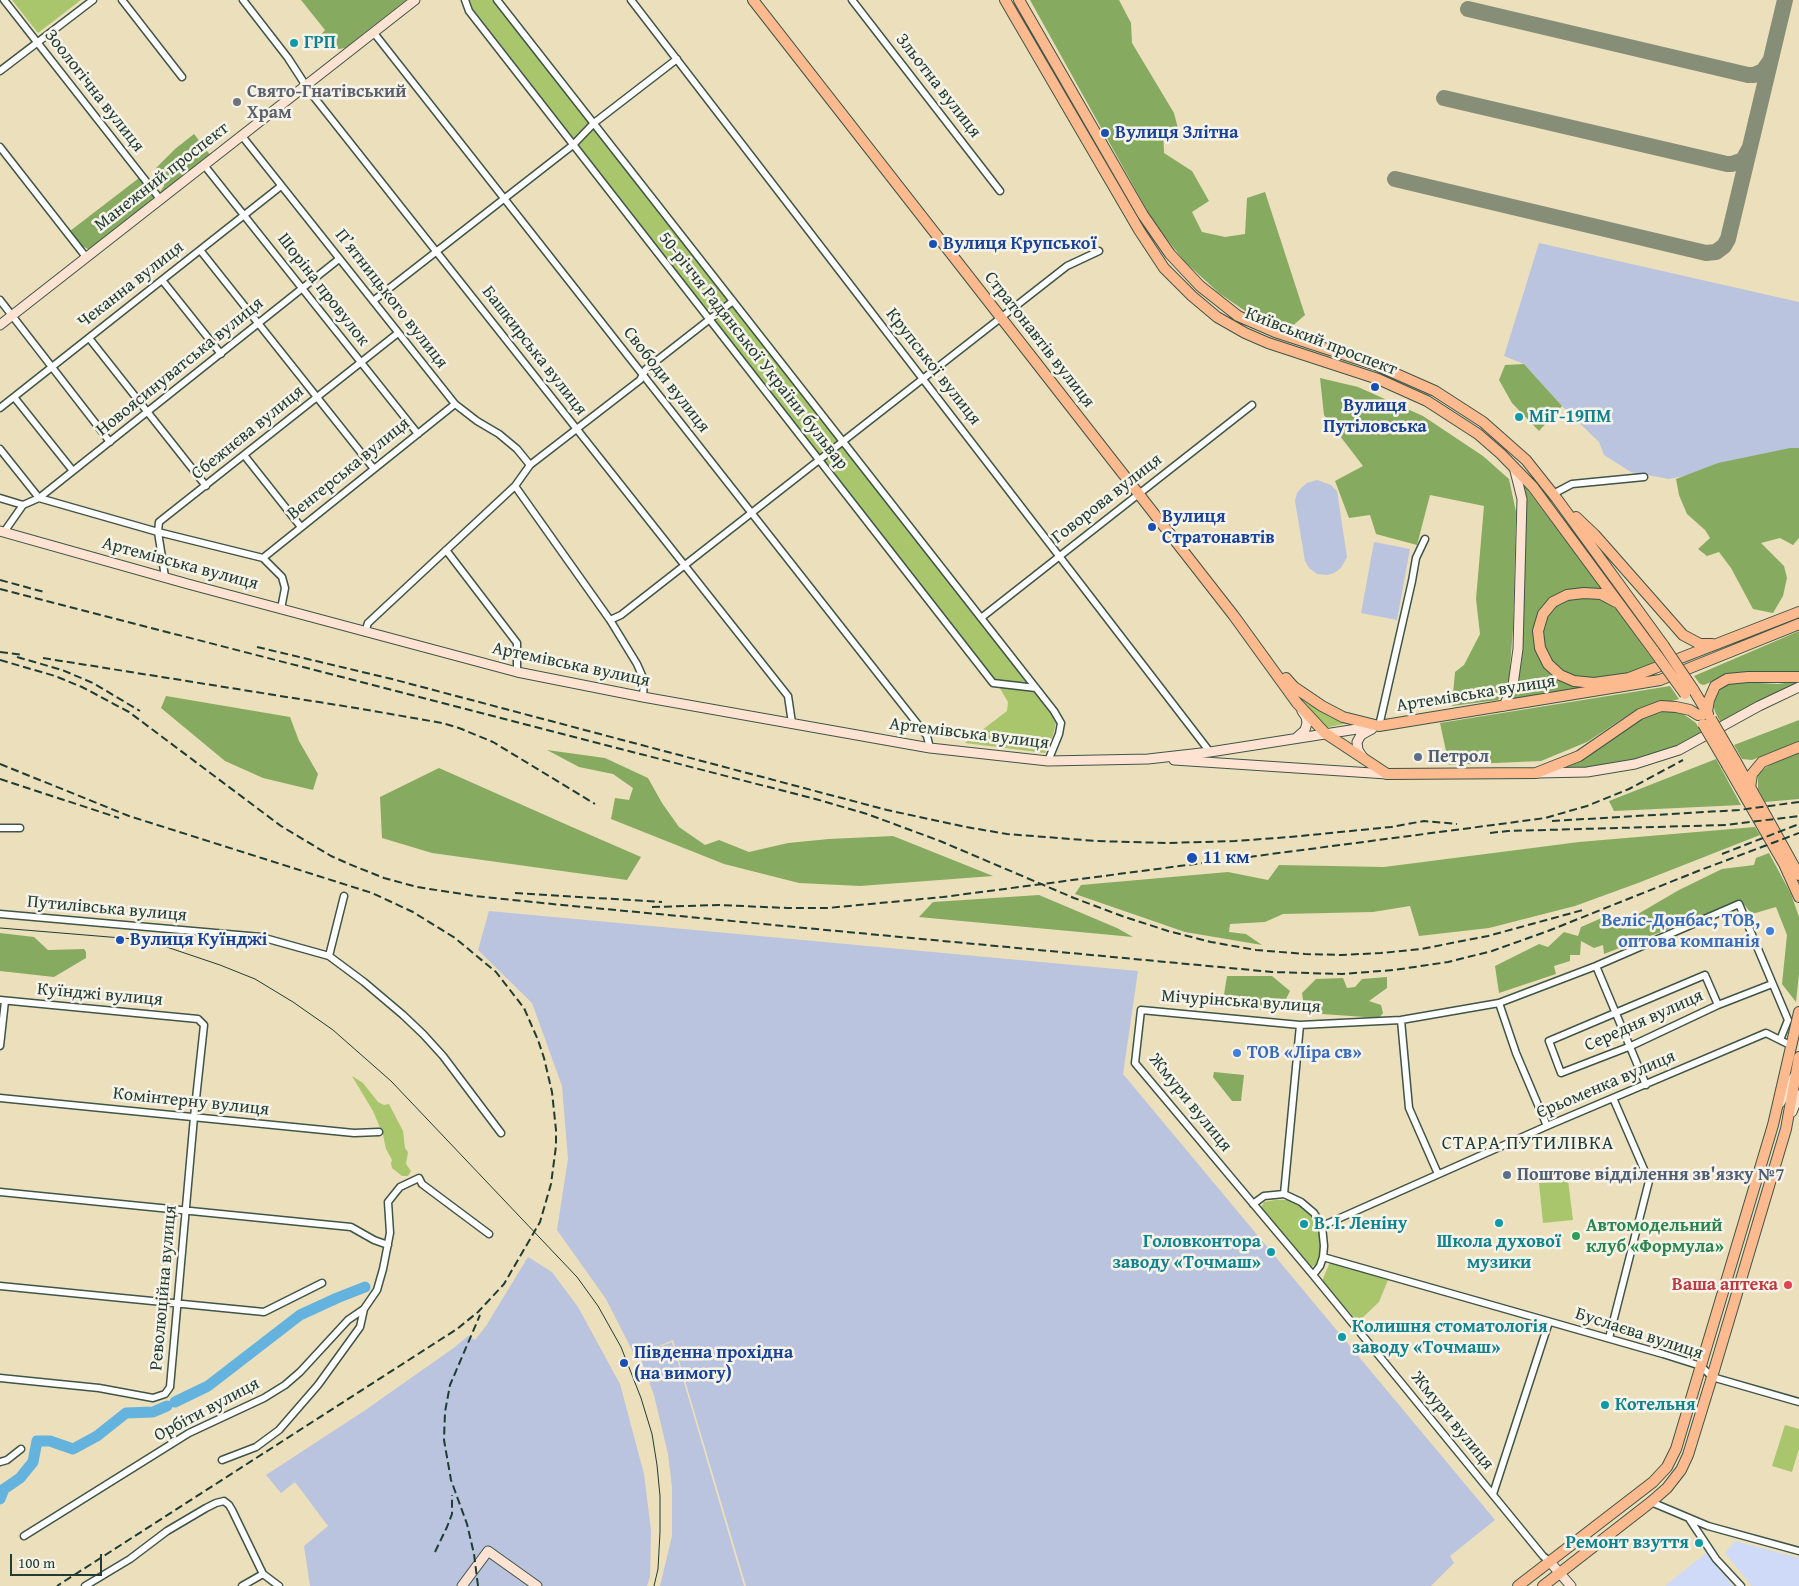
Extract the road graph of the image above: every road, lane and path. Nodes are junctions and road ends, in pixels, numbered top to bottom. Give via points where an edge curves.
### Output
1 (4, 0) edge
2 (93, 0) edge
3 (122, 0) edge
4 (243, 0) edge
5 (415, 0) edge
6 (466, 0) edge
7 (497, 0) edge
8 (631, 0) edge
9 (753, 0) edge
10 (852, 0) edge
11 (1004, 0) edge
12 (1018, 0) edge
13 (374, 33) junction
14 (37, 42) junction
15 (677, 59) junction
16 (0, 71) edge
17 (182, 77) dead end
18 (305, 86) junction
19 (594, 123) junction
20 (242, 136) junction
21 (573, 145) junction
22 (0, 148) edge
23 (204, 165) junction
24 (281, 186) junction
25 (1000, 191) dead end
26 (160, 199) junction
27 (504, 199) junction
28 (244, 215) junction
29 (200, 250) junction
30 (1099, 251) dead end
31 (436, 252) junction
32 (86, 258) junction
33 (339, 259) junction
34 (162, 280) junction
35 (302, 288) junction
36 (0, 300) edge
37 (373, 301) junction
38 (733, 301) junction
39 (12, 316) junction
40 (1000, 317) junction
41 (709, 320) junction
42 (259, 324) junction
43 (0, 325) edge
44 (398, 333) junction
45 (89, 338) junction
46 (1321, 347) junction
47 (221, 354) junction
48 (1349, 356) junction
49 (1321, 361) junction
50 (361, 362) junction
51 (52, 367) junction
52 (1345, 368) junction
53 (644, 376) junction
54 (922, 378) junction
55 (14, 397) junction
56 (317, 397) junction
57 (455, 404) junction
58 (1252, 405) dead end
59 (0, 408) edge
60 (148, 412) junction
61 (576, 429) junction
62 (418, 434) junction
63 (842, 441) junction
64 (110, 442) junction
65 (1509, 444) junction
66 (0, 449) edge
67 (1501, 454) junction
68 (244, 455) junction
69 (818, 460) junction
70 (1526, 460) junction
71 (530, 466) junction
72 (1514, 467) junction
73 (374, 469) junction
74 (73, 471) junction
75 (1644, 477) dead end
76 (206, 486) junction
77 (515, 486) junction
78 (1138, 493) junction
79 (1555, 496) junction
80 (0, 498) edge
81 (39, 498) junction
82 (23, 505) junction
83 (750, 514) junction
84 (301, 527) junction
85 (2, 532) edge
86 (158, 532) junction
87 (1425, 539) dead end
88 (446, 550) junction
89 (1059, 555) junction
90 (263, 558) junction
91 (684, 566) junction
92 (165, 576) junction
93 (1619, 603) junction
94 (281, 609) junction
95 (1799, 612) edge
96 (1234, 616) junction
97 (981, 618) junction
98 (610, 620) junction
99 (1799, 624) edge
100 (365, 632) junction
101 (1715, 644) junction
102 (517, 672) junction
103 (1630, 678) junction
104 (1799, 678) edge
105 (1799, 687) edge
106 (1036, 688) junction
107 (1689, 691) junction
108 (1588, 693) junction
109 (643, 697) junction
110 (1297, 703) junction
111 (1504, 706) junction
112 (1705, 717) junction
113 (792, 722) junction
114 (1379, 726) junction
115 (1325, 733) junction
116 (1295, 738) junction
117 (1799, 747) edge
118 (930, 748) junction
119 (1210, 752) junction
120 (1148, 759) junction
121 (1364, 759) junction
122 (1048, 761) junction
123 (1536, 773) junction
124 (1387, 774) junction
125 (1747, 790) junction
126 (0, 828) edge
127 (20, 828) dead end
128 (1788, 862) junction
129 (1799, 875) edge
130 (344, 896) dead end
131 (1799, 897) edge
132 (0, 914) edge
133 (330, 956) junction
134 (1596, 966) junction
135 (1772, 984) junction
136 (2, 1000) edge
137 (1499, 1003) junction
138 (1718, 1005) junction
139 (1141, 1010) joint
140 (1799, 1012) edge
141 (1616, 1013) junction
142 (198, 1018) joint
143 (1401, 1020) junction
144 (1300, 1024) junction
145 (1780, 1040) junction
146 (0, 1046) edge
147 (1630, 1046) junction
148 (1792, 1046) junction
149 (1799, 1057) edge
150 (1797, 1071) edge
151 (1646, 1084) junction
152 (1799, 1094) edge
153 (0, 1098) edge
154 (1613, 1098) junction
155 (1778, 1107) junction
156 (194, 1117) junction
157 (1773, 1125) junction
158 (1548, 1126) junction
159 (1786, 1129) junction
160 (379, 1132) dead end
161 (501, 1133) dead end
162 (1438, 1174) junction
163 (0, 1192) edge
164 (1284, 1194) junction
165 (1253, 1204) junction
166 (186, 1209) junction
167 (1322, 1226) junction
168 (489, 1234) dead end
169 (388, 1245) junction
170 (1323, 1257) junction
171 (1313, 1276) junction
172 (322, 1282) dead end
173 (0, 1286) edge
174 (177, 1302) junction
175 (364, 1309) junction
176 (1549, 1322) junction
177 (1609, 1338) junction
178 (1700, 1366) junction
179 (1712, 1377) junction
180 (0, 1378) edge
181 (1799, 1402) edge
182 (21, 1449) dead end
183 (222, 1460) dead end
184 (0, 1462) edge
185 (1493, 1494) junction
186 (1651, 1502) junction
187 (1690, 1520) junction
188 (24, 1536) dead end
189 (1799, 1551) edge
190 (1550, 1562) junction
191 (1560, 1573) junction
192 (262, 1574) junction
193 (85, 1586) edge
194 (242, 1586) edge
195 (279, 1586) edge
196 (462, 1586) edge
197 (537, 1586) edge
198 (1518, 1586) edge
199 (1542, 1586) edge
200 (1571, 1586) edge
201 (1741, 1586) edge

1 - 14 street, Зоологічна вулиця
2 - 14 street
3 - 17 street
4 - 18 street, Башкирська вулиця via 288,58
5 - 13 main road, Манежний проспект
6 - 21 street, 50-річчя Радянської України бульвар via 469,11
7 - 19 street, 50-річчя Радянської України бульвар
8 - 15 street, Крупської вулиця
9 - 40 main road, Стратонавтів вулиця
10 - 25 street, Зльотна вулиця
11 - 49 main road, Київський проспект via 1164,268 1203,306 1229,324 1268,343
12 - 46 main road, Київський проспект via 1143,215 1170,254 1200,286 1238,316
13 - 18 main road, Манежний проспект
13 - 27 street, Свободи вулиця
14 - 16 street
14 - 26 street, Зоологічна вулиця
15 - 19 street
15 - 54 street, Крупської вулиця
18 - 20 main road, Манежний проспект
18 - 31 street, Башкирська вулиця
19 - 21 street
19 - 38 street, 50-річчя Радянської України бульвар
20 - 23 main road, Манежний проспект
20 - 24 street, П’ятницького вулиця
21 - 27 street
21 - 41 street, 50-річчя Радянської України бульвар
22 - 32 street
23 - 26 main road, Манежний проспект
23 - 28 street, Шоріна провулок
24 - 28 street, Чеканна вулиця
24 - 33 street, П’ятницького вулиця
26 - 32 main road, Манежний проспект
27 - 31 street
27 - 53 street, Свободи вулиця
28 - 29 street, Чеканна вулиця
28 - 35 street, Шоріна провулок
29 - 34 street, Чеканна вулиця
29 - 42 street
30 - 40 street via 1067,266
31 - 37 street
31 - 61 street, Башкирська вулиця
32 - 39 main road, Манежний проспект
33 - 35 street, Новоясинуватська вулиця
33 - 37 street, П’ятницького вулиця
34 - 45 street, Чеканна вулиця
34 - 47 street
35 - 42 street, Новоясинуватська вулиця
35 - 50 street, Шоріна провулок
36 - 39 street
37 - 44 street, П’ятницького вулиця
38 - 41 street
38 - 63 street, 50-річчя Радянської України бульвар
39 - 43 main road, Манежний проспект
39 - 51 street
40 - 54 street
40 - 78 main road, Стратонавтів вулиця
41 - 53 street via 646,369
41 - 69 street, 50-річчя Радянської України бульвар
42 - 47 street, Новоясинуватська вулиця
42 - 56 street
44 - 50 street, Сбежнєва вулиця
44 - 57 street, П’ятницького вулиця
45 - 51 street, Чеканна вулиця
45 - 60 street
46 - 48 main road, Київський проспект
46 - 49 main road
47 - 60 street, Новоясинуватська вулиця
48 - 52 main road
48 - 65 main road, Київський проспект via 1434,391 1483,422
49 - 52 main road, Київський проспект
50 - 56 street, Сбежнєва вулиця
50 - 62 street, Шоріна провулок
51 - 55 street, Чеканна вулиця
51 - 64 street
52 - 67 main road, Київський проспект via 1427,401 1478,434
53 - 61 street
53 - 83 street, Свободи вулиця
54 - 63 street
54 - 89 street, Крупської вулиця
55 - 59 street, Чеканна вулиця
55 - 74 street
56 - 68 street, Сбежнєва вулиця
56 - 73 street
57 - 62 street, Венгерська вулиця
57 - 71 street, П’ятницького вулиця via 499,434
58 - 78 street, Говорова вулиця
60 - 64 street, Новоясинуватська вулиця
60 - 76 street
61 - 71 street
61 - 91 street, Башкирська вулиця
62 - 73 street, Венгерська вулиця
63 - 69 street
63 - 97 street, 50-річчя Радянської України бульвар
64 - 74 street, Новоясинуватська вулиця
65 - 67 main road via 1510,450
65 - 70 main road, Київський проспект
66 - 81 street
67 - 72 main road, Київський проспект
68 - 76 street, Сбежнєва вулиця
68 - 84 street
69 - 83 street
69 - 106 street, 50-річчя Радянської України бульвар via 993,683
70 - 72 main road via 1519,460
70 - 79 main road, Київський проспект
71 - 77 street
72 - 93 main road, Київський проспект via 1533,487
72 - 111 main road via 1522,499 1518,649 1513,684
73 - 84 street, Венгерська вулиця
74 - 81 street, Новоясинуватська вулиця
75 - 79 street via 1572,484
76 - 86 street, Сбежнєва вулиця via 159,522
77 - 88 street
77 - 98 street
78 - 89 street, Говорова вулиця
78 - 96 main road, Стратонавтів вулиця
79 - 101 main road via 1595,535 1683,635 1700,644
79 - 107 main road, Київський проспект, bridge via 1664,646
80 - 82 street
81 - 82 street
81 - 86 street, Артемівська вулиця
82 - 85 street
83 - 91 street
83 - 118 street, Свободи вулиця via 927,736
84 - 90 street, Венгерська вулиця
85 - 92 main road, Артемівська вулиця
86 - 90 street, Артемівська вулиця
86 - 92 street
87 - 114 street via 1416,558
88 - 100 street via 368,623
88 - 102 street via 517,643
89 - 97 street, Говорова вулиця
89 - 119 street, Крупської вулиця
90 - 94 street, Артемівська вулиця via 282,577 285,588
91 - 98 street
91 - 113 street, Башкирська вулиця via 788,696
92 - 94 main road, Артемівська вулиця
93 - 103 main road via 1601,594 1584,593 1567,595 1553,602 1540,622 1540,648 1548,664 1560,676 1574,681 1594,683
93 - 107 main road, Київський проспект, bridge
94 - 100 main road, Артемівська вулиця
95 - 101 main road
96 - 110 main road, Стратонавтів вулиця
96 - 114 main road via 1294,687 1343,717
97 - 106 street, 50-річчя Радянської України бульвар
98 - 109 street via 644,680
99 - 108 main road, Артемівська вулиця via 1660,680
100 - 102 main road, Артемівська вулиця
101 - 103 main road
102 - 109 main road, Артемівська вулиця
103 - 108 main road
104 - 112 main road via 1727,679 1715,686
105 - 123 main road, Артемівська вулиця via 1679,750 1635,764 1587,772
106 - 122 street, 50-річчя Радянської України бульвар via 1061,723
107 - 112 main road
108 - 111 main road, Артемівська вулиця
109 - 113 main road, Артемівська вулиця
110 - 115 main road, Стратонавтів вулиця
110 - 116 main road via 1307,723 1305,730
111 - 114 main road, Артемівська вулиця
112 - 123 main road via 1690,710 1661,706 1640,714 1579,756
112 - 125 main road, bridge
113 - 118 main road, Артемівська вулиця
114 - 115 main road, Артемівська вулиця
114 - 121 main road via 1361,735 1357,742
115 - 116 main road, Артемівська вулиця
115 - 121 main road, Стратонавтів вулиця
116 - 119 main road, Артемівська вулиця
117 - 125 main road via 1762,762 1752,774
118 - 122 main road, Артемівська вулиця
119 - 120 main road, Артемівська вулиця
120 - 122 main road, Артемівська вулиця
120 - 124 main road, Артемівська вулиця
121 - 124 main road, Стратонавтів вулиця
123 - 124 main road, Артемівська вулиця
125 - 128 main road
126 - 127 street
128 - 129 main road
128 - 131 main road
130 - 133 street
132 - 133 street, Путилівська вулиця via 260,937
133 - 161 street, Путилівська вулиця via 423,1034
134 - 135 street, Мічурінська вулиця via 1739,904
134 - 137 street, Мічурінська вулиця
134 - 141 street
135 - 138 street
135 - 145 street via 1788,1020
136 - 142 street, Куїнджі вулиця
136 - 146 street
137 - 143 street, Мічурінська вулиця
137 - 158 street via 1516,1053
138 - 141 street, Середня вулиця via 1705,975
138 - 147 street, Середня вулиця
139 - 144 street, Мічурінська вулиця
139 - 165 street, Жмури вулиця via 1135,1063
140 - 148 main road
141 - 147 street
141 - 147 street, Середня вулиця via 1549,1041 1561,1072
142 - 156 street, Революційна вулиця via 204,1025
143 - 144 street, Мічурінська вулиця
143 - 162 street via 1409,1108
144 - 164 street
145 - 148 street, Єрьоменка вулиця
145 - 151 street, Єрьоменка вулиця via 1766,1033
147 - 151 street
148 - 155 main road
149 - 150 main road
150 - 155 main road
150 - 159 main road
151 - 154 street, Єрьоменка вулиця
152 - 159 main road
153 - 156 street, Комінтерну вулиця
154 - 158 street, Єрьоменка вулиця
154 - 177 street via 1650,1181
155 - 157 main road
156 - 160 street, Комінтерну вулиця via 354,1133
156 - 166 street, Революційна вулиця
157 - 159 main road
157 - 178 main road
158 - 162 street, Єрьоменка вулиця
159 - 179 main road
162 - 167 street, Єрьоменка вулиця
163 - 166 street
164 - 165 street via 1264,1196
164 - 167 street via 1301,1202 1314,1213
165 - 171 street, Жмури вулиця
166 - 169 street via 351,1227
166 - 174 street, Революційна вулиця
167 - 170 street
168 - 169 street via 422,1184 419,1178 400,1187 388,1202
169 - 175 street via 377,1290
170 - 171 street
170 - 176 street, Буслаєва вулиця
171 - 185 street, Жмури вулиця
172 - 174 street via 264,1312
173 - 174 street
174 - 180 street, Революційна вулиця via 170,1387 161,1396 153,1398 99,1388
175 - 183 street via 360,1327 279,1430 256,1447
175 - 188 street, Орбіти вулиця via 348,1320 285,1385 189,1433
176 - 177 street, Буслаєва вулиця
176 - 185 street
177 - 178 street, Буслаєва вулиця
178 - 179 street, Буслаєва вулиця
178 - 190 main road via 1676,1449 1666,1466 1653,1482
179 - 181 street, Буслаєва вулиця
179 - 186 main road via 1682,1470
182 - 184 street
185 - 190 street, Жмури вулиця
186 - 187 street
186 - 191 main road
187 - 189 street
187 - 201 street via 1716,1559
190 - 191 main road
190 - 198 main road
191 - 199 main road
191 - 200 main road
192 - 193 street via 232,1510 224,1501 216,1502 175,1527
192 - 194 street
192 - 195 street
196 - 197 main road via 488,1551

